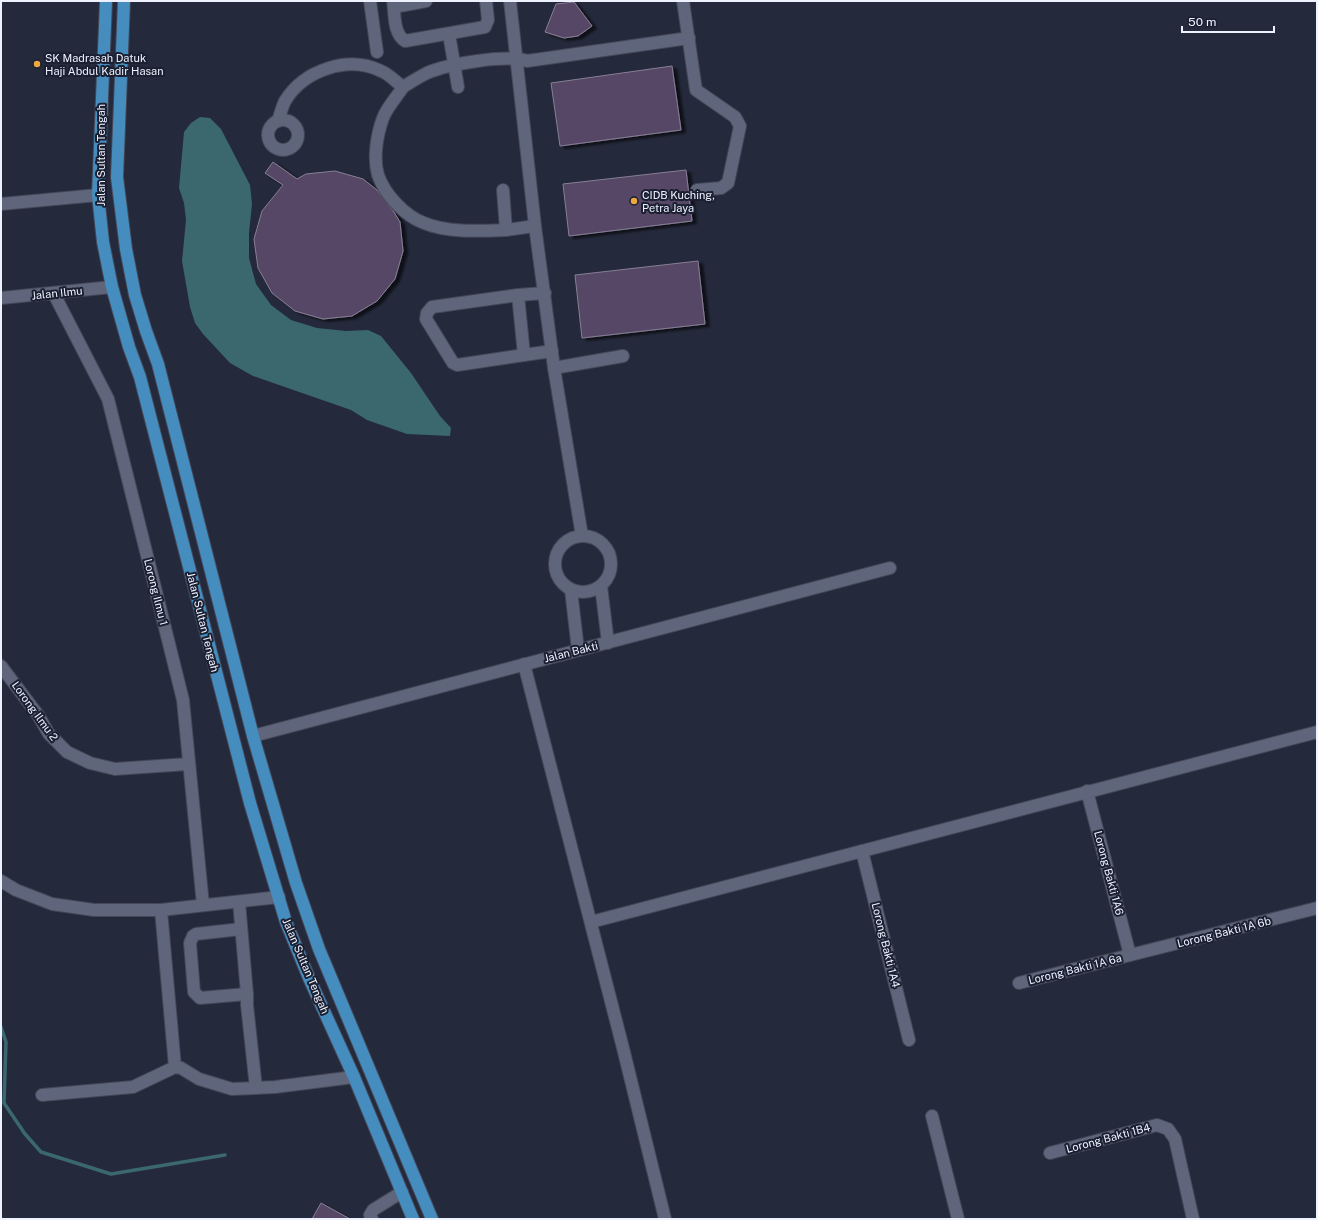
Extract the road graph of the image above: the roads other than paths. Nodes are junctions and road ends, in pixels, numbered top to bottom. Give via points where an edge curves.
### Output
1 (106, 1) edge
2 (124, 1) edge
3 (370, 1) edge
4 (426, 1) edge
5 (486, 1) edge
6 (510, 1) edge
7 (683, 1) edge
8 (393, 4) edge
9 (449, 34) junction
10 (688, 38) junction
11 (377, 52) dead end
12 (517, 57) junction
13 (453, 64) junction
14 (403, 87) junction
15 (458, 87) dead end
16 (278, 121) dead end
17 (503, 190) dead end
18 (697, 190) dead end
19 (98, 195) junction
20 (1, 204) edge
21 (535, 226) junction
22 (506, 230) junction
23 (112, 287) junction
24 (545, 293) junction
25 (54, 294) junction
26 (518, 295) junction
27 (1, 298) edge
28 (552, 351) junction
29 (524, 355) junction
30 (623, 356) dead end
31 (554, 368) junction
32 (582, 536) junction
33 (890, 568) dead end
34 (601, 586) junction
35 (571, 590) junction
36 (608, 643) junction
37 (578, 650) junction
38 (524, 664) junction
39 (1, 666) edge
40 (1317, 732) edge
41 (253, 736) junction
42 (188, 764) junction
43 (1087, 791) junction
44 (862, 851) junction
45 (1, 881) edge
46 (279, 897) junction
47 (239, 902) junction
48 (203, 905) junction
49 (1317, 908) edge
50 (161, 910) junction
51 (591, 922) junction
52 (241, 929) junction
53 (1130, 955) junction
54 (1019, 983) dead end
55 (247, 994) junction
56 (909, 1040) dead end
57 (175, 1067) junction
58 (354, 1077) junction
59 (256, 1088) junction
60 (42, 1095) dead end
61 (932, 1116) dead end
62 (1050, 1153) dead end
63 (402, 1192) junction
64 (372, 1219) edge
65 (413, 1219) edge
66 (432, 1219) edge
67 (665, 1219) edge
68 (958, 1219) edge
69 (1193, 1219) edge

1 - 19 main road, Jalan Sultan Tengah
2 - 41 main road, Jalan Sultan Tengah via 117,177 126,249 135,295 160,371
3 - 11 street
4 - 8 street
5 - 9 street via 488,20 485,27
6 - 12 street
7 - 10 street
8 - 9 street via 397,30 400,38 405,41
9 - 13 street
10 - 12 street via 527,61
10 - 18 street via 696,90 735,117 740,126 728,183 721,188
12 - 13 street
12 - 21 street
13 - 14 street via 428,73
13 - 15 street
14 - 16 street via 381,71 358,64 337,66 317,72 296,88 285,101
14 - 22 street via 383,117 376,148 378,175 392,199 403,211 424,223 447,229
17 - 22 street
19 - 20 street
19 - 23 main road, Jalan Sultan Tengah via 103,242
21 - 22 street
21 - 24 street
23 - 25 street, Jalan Ilmu
23 - 46 main road, Jalan Sultan Tengah via 140,377 250,803
24 - 26 street
24 - 28 street
25 - 27 street, Jalan Ilmu
25 - 42 street, Lorong Ilmu 1 via 108,399 183,700
26 - 29 street
26 - 29 street via 432,307 426,319 457,365
28 - 29 street
28 - 31 street
30 - 31 street
31 - 32 street
32 - 34 street via 601,542 611,559 611,569
32 - 35 street via 564,543 555,559 558,577 563,585
33 - 36 street, Jalan Bakti
34 - 35 street via 591,591
34 - 36 street
35 - 37 street
36 - 37 street, Jalan Bakti
37 - 38 street, Jalan Bakti
38 - 41 street, Jalan Bakti
38 - 51 street
39 - 42 street, Lorong Ilmu 2 via 49,734 67,752 90,763 115,770
40 - 43 street
41 - 66 main road, Jalan Sultan Tengah via 296,883 319,949
42 - 48 street, Lorong Ilmu 1
43 - 44 street
43 - 53 street, Lorong Bakti 1A6
44 - 51 street
44 - 56 street, Lorong Bakti 1A4
45 - 50 street via 16,890 52,904 94,910
46 - 47 street
46 - 58 main road, Jalan Sultan Tengah via 296,947
47 - 48 street
47 - 52 street
48 - 50 street
49 - 53 street, Lorong Bakti 1A 6b
50 - 57 street
51 - 67 street
52 - 55 street
52 - 55 street via 192,936 190,943 194,992 200,998
53 - 54 street, Lorong Bakti 1A 6a
55 - 59 street via 246,1005
57 - 59 street via 199,1079 232,1089
57 - 60 street via 133,1087
58 - 59 street
58 - 63 main road, Jalan Sultan Tengah
61 - 68 street
62 - 69 street, Lorong Bakti 1B4 via 1157,1125 1168,1129 1175,1139
63 - 64 street via 373,1210 370,1215
63 - 65 main road, Jalan Sultan Tengah

